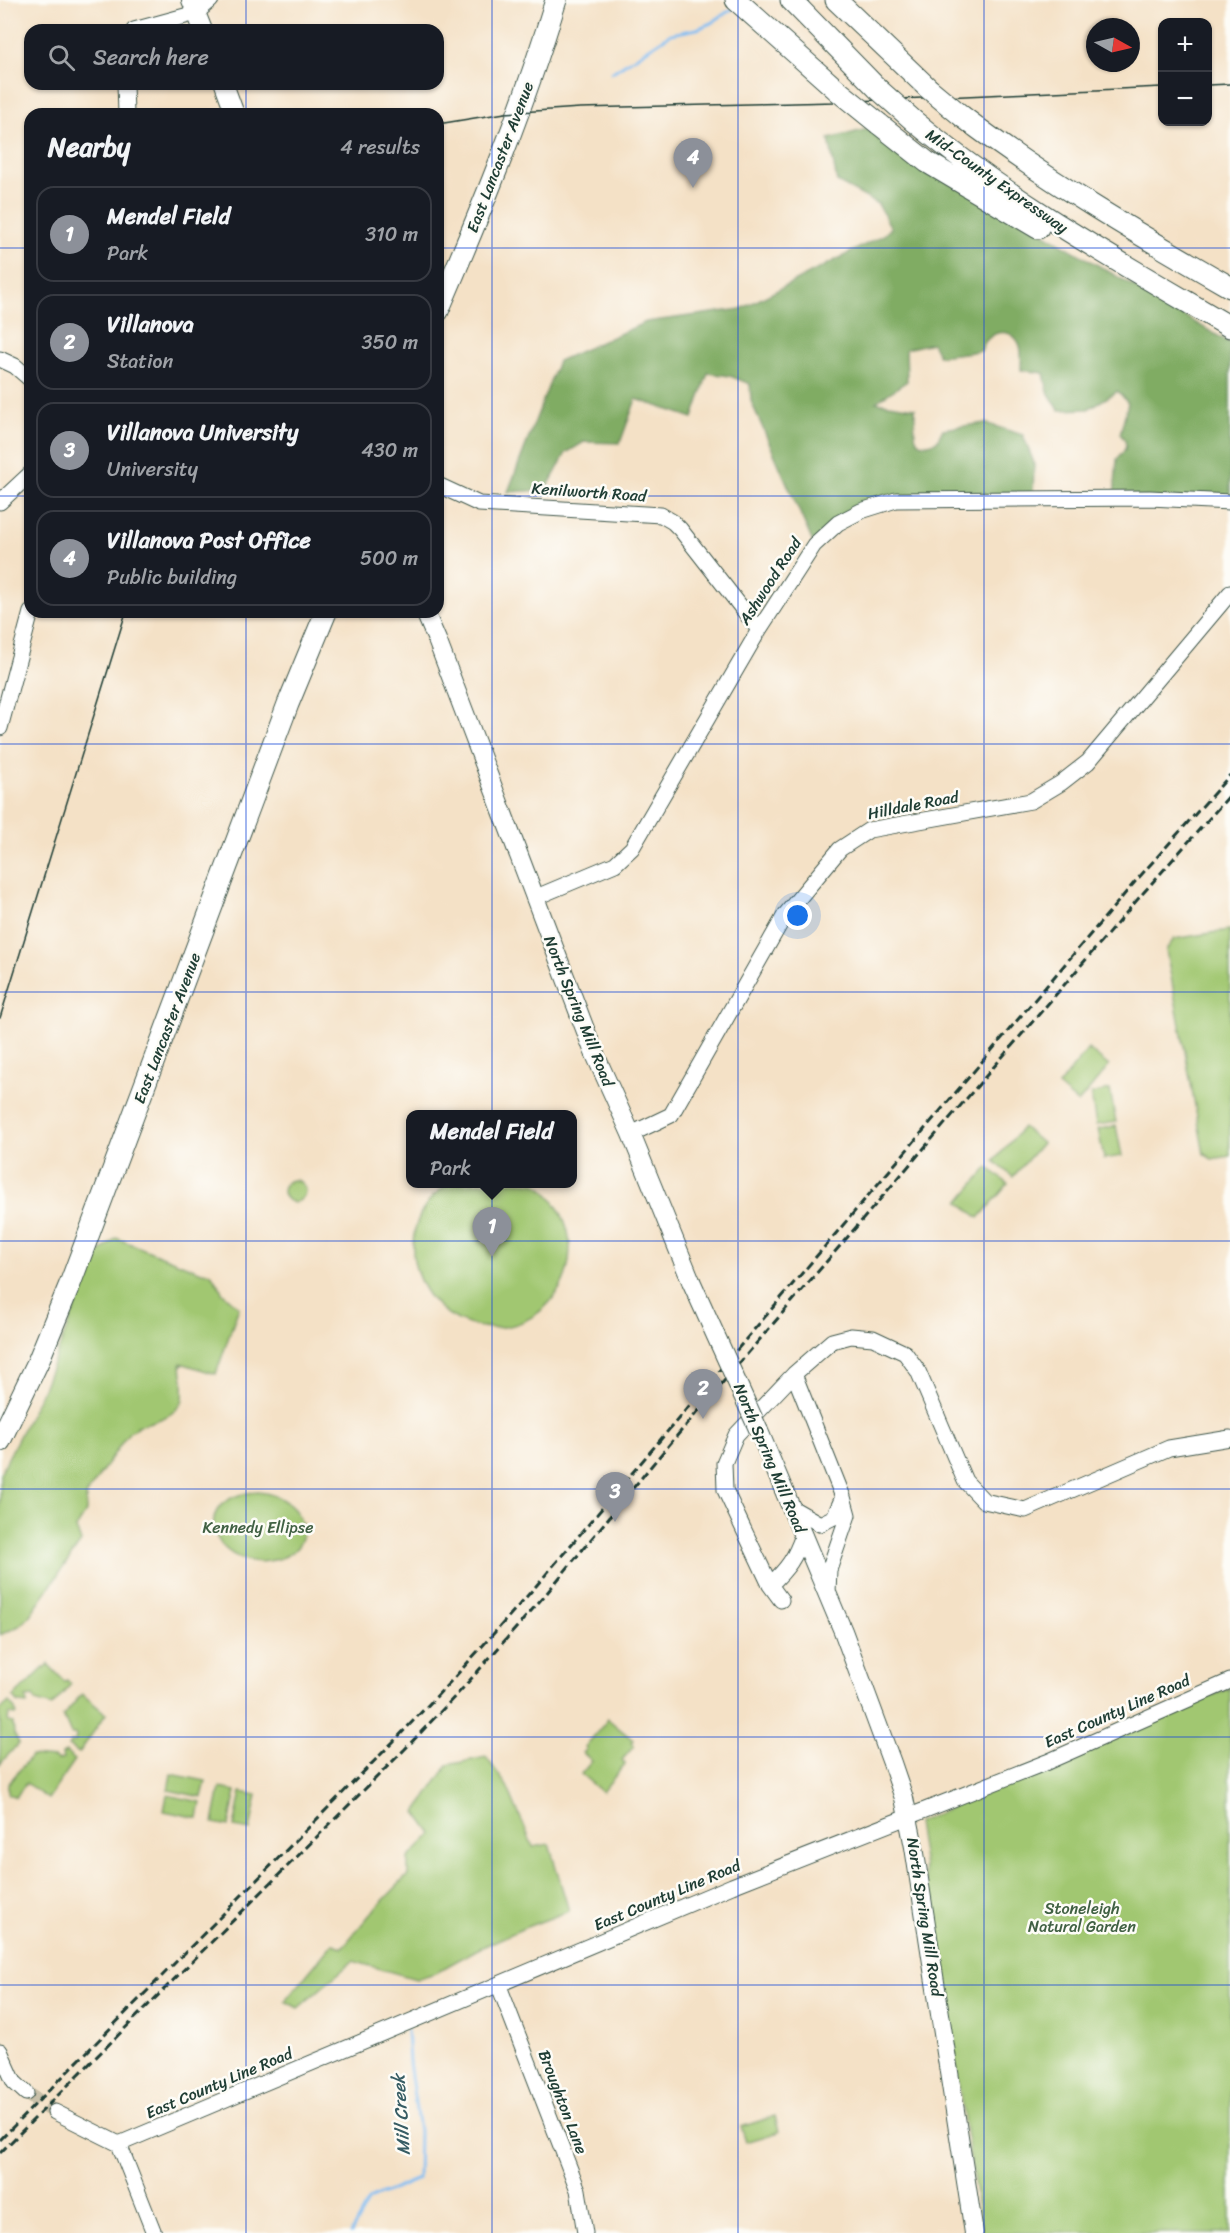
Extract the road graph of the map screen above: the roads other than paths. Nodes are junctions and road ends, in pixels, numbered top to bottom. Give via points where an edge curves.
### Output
1 (211, 0) edge
2 (556, 0) edge
3 (571, 0) edge
4 (736, 0) edge
5 (791, 0) edge
6 (836, 0) edge
7 (196, 14) edge
8 (157, 24) edge
9 (538, 60) junction
10 (125, 90) edge
11 (226, 90) edge
12 (126, 108) edge
13 (234, 108) edge
14 (1230, 287) edge
15 (444, 297) edge
16 (1202, 311) junction
17 (1230, 327) edge
18 (0, 359) edge
19 (24, 374) edge
20 (24, 480) edge
21 (444, 488) edge
22 (0, 502) edge
23 (1230, 502) edge
24 (1230, 593) edge
25 (30, 618) edge
26 (324, 618) edge
27 (427, 618) edge
28 (759, 630) junction
29 (0, 728) edge
30 (534, 898) junction
31 (631, 1134) junction
32 (794, 1374) junction
33 (1230, 1438) edge
34 (0, 1441) edge
35 (843, 1497) junction
36 (792, 1508) junction
37 (803, 1535) junction
38 (770, 1585) junction
39 (781, 1600) dead end
40 (830, 1600) junction
41 (1230, 1680) edge
42 (908, 1816) junction
43 (499, 1986) junction
44 (0, 2051) edge
45 (14, 2082) junction
46 (0, 2090) edge
47 (26, 2092) tunnel mouth
48 (55, 2112) tunnel mouth
49 (119, 2144) junction
50 (154, 2233) edge
51 (585, 2233) edge
52 (974, 2233) edge

1 - 7 street
2 - 9 highway, East Lancaster Avenue
3 - 9 highway via 563,24
4 - 16 highway, bridge via 837,90 927,162 1106,268
5 - 16 highway, Mid-County Expressway, bridge via 914,121 1012,195
6 - 14 highway, Mid-County Expressway, bridge via 928,88 1006,150 1114,220
7 - 8 street
9 - 15 highway, East Lancaster Avenue
10 - 12 street
11 - 13 main road
16 - 17 highway, Mid-County Expressway
18 - 19 street
20 - 22 street
21 - 28 street, Kenilworth Road via 479,504 661,515 680,529
23 - 28 street, Ashwood Road via 1150,498 896,500 838,523 814,545
24 - 31 street, Hilldale Road via 1088,762 1061,783 1031,801 869,830 840,849 785,915 671,1115
25 - 29 street
26 - 34 highway, East Lancaster Avenue via 70,1284 38,1364
27 - 30 main road, North Spring Mill Road
28 - 30 street, Ashwood Road via 632,848 615,864
30 - 31 main road, North Spring Mill Road via 593,1050
31 - 36 main road, North Spring Mill Road, bridge via 691,1281
32 - 33 street via 832,1341 851,1336 873,1338 905,1353 918,1371 964,1482 984,1501 1025,1510 1169,1448
32 - 35 street
32 - 38 street via 736,1436 724,1463 725,1490
35 - 36 street via 834,1517 820,1524
35 - 40 street via 848,1515 829,1570
36 - 37 main road, North Spring Mill Road
37 - 38 street via 788,1568
37 - 40 main road, North Spring Mill Road
38 - 39 street
40 - 42 main road, North Spring Mill Road
41 - 42 street, East County Line Road via 1047,1762
42 - 43 street, East County Line Road
42 - 52 main road, North Spring Mill Road
43 - 49 street, East County Line Road
43 - 51 street, Broughton Lane via 578,2190
44 - 45 street
45 - 46 street
45 - 47 street
48 - 49 street
49 - 50 street

